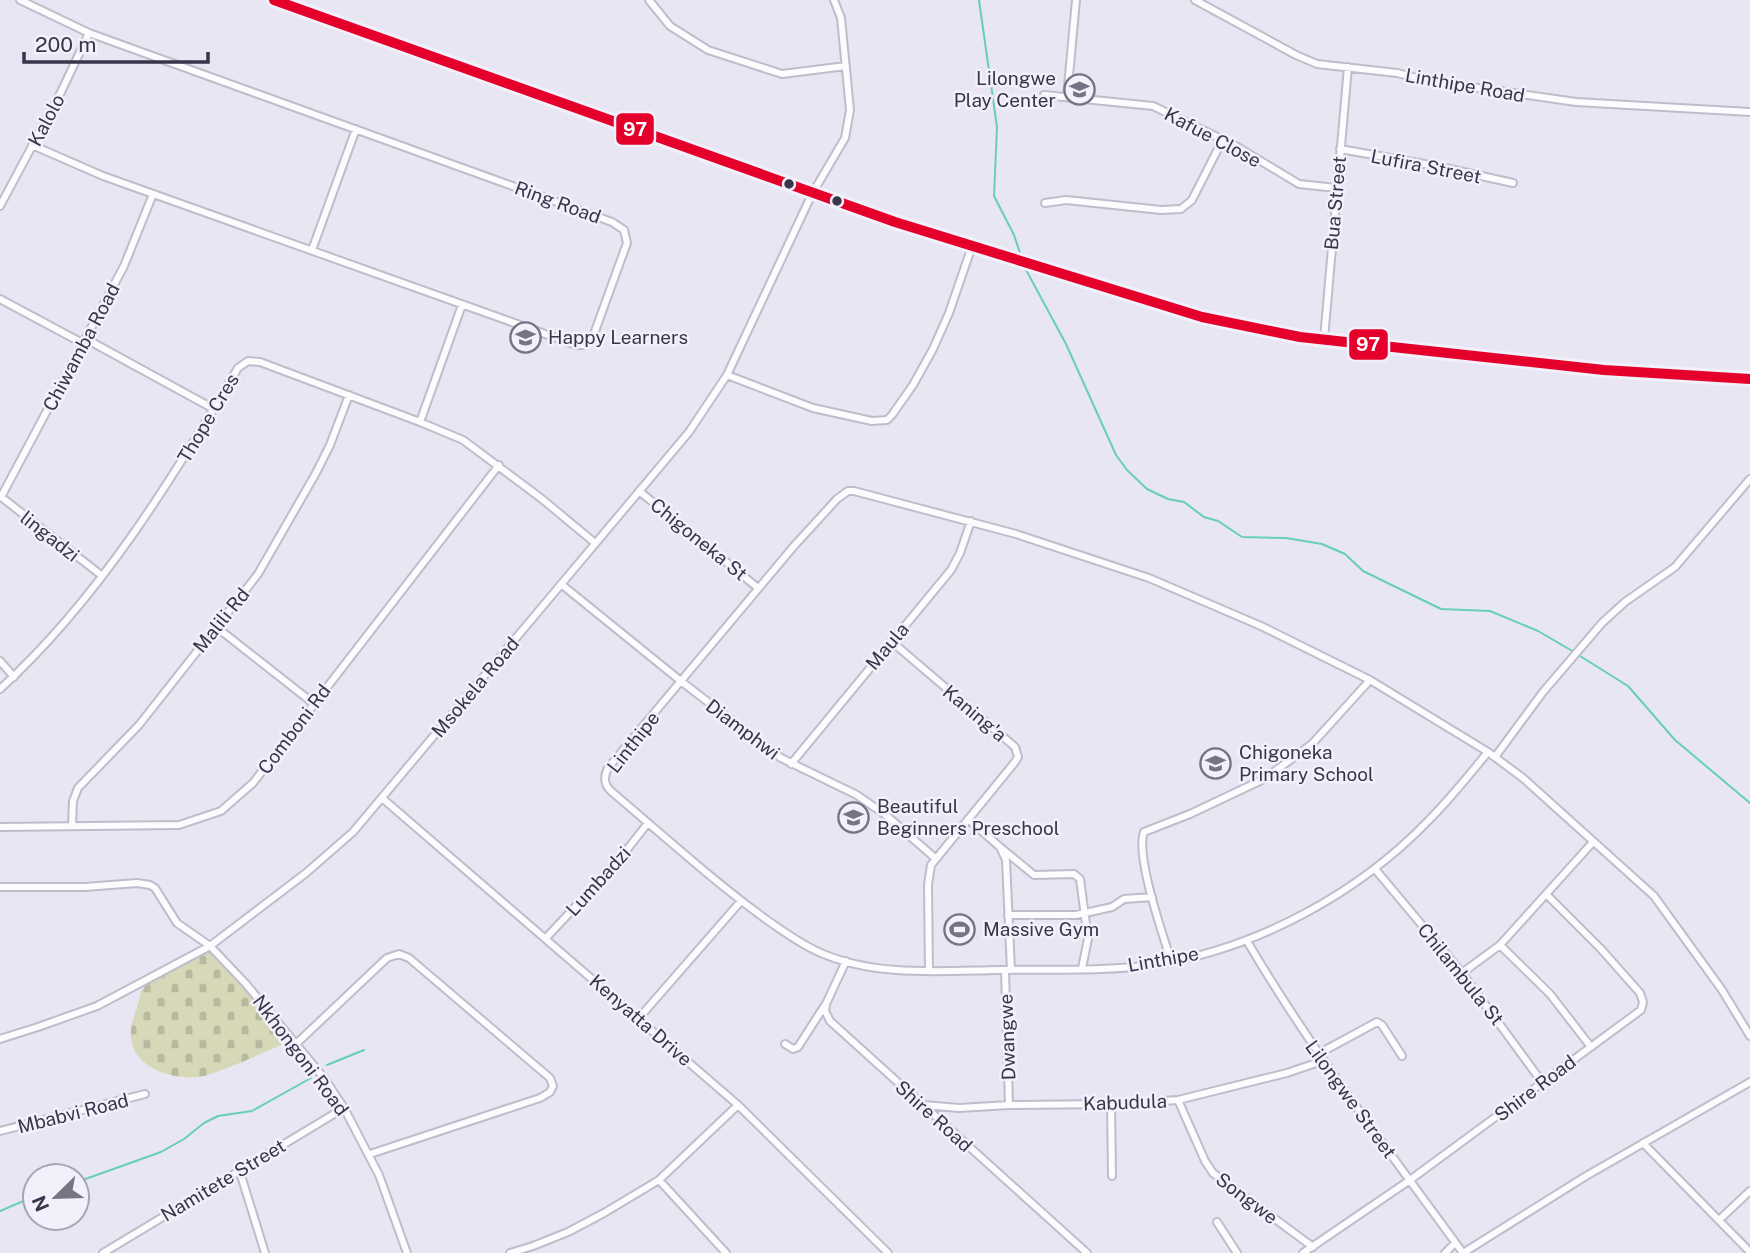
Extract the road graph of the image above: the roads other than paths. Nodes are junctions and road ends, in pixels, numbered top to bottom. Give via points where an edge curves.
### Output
1 (20, 0) edge
2 (274, 0) edge
3 (649, 0) edge
4 (834, 0) edge
5 (1076, 0) edge
6 (1195, 0) edge
7 (89, 33) junction
8 (846, 66) junction
9 (1348, 67) junction
10 (1044, 95) dead end
11 (1067, 97) junction
12 (1750, 112) edge
13 (356, 129) junction
14 (1223, 139) junction
15 (32, 145) junction
16 (1340, 149) junction
17 (1513, 183) dead end
18 (1336, 188) junction
19 (153, 194) junction
20 (813, 194) junction
21 (1045, 203) dead end
22 (0, 206) edge
23 (972, 246) junction
24 (312, 250) junction
25 (0, 299) edge
26 (462, 305) junction
27 (1324, 339) junction
28 (85, 341) junction
29 (727, 375) junction
30 (1750, 379) edge
31 (349, 395) junction
32 (214, 409) junction
33 (420, 422) junction
34 (499, 466) junction
35 (1750, 480) edge
36 (639, 491) junction
37 (1, 496) edge
38 (971, 521) junction
39 (595, 543) junction
40 (101, 575) junction
41 (561, 584) junction
42 (758, 588) junction
43 (215, 626) junction
44 (891, 641) junction
45 (0, 661) edge
46 (14, 677) junction
47 (1370, 680) junction
48 (682, 682) junction
49 (0, 689) edge
50 (313, 703) junction
51 (1488, 752) junction
52 (1495, 757) junction
53 (791, 764) junction
54 (382, 799) junction
55 (968, 819) junction
56 (648, 823) junction
57 (72, 826) junction
58 (0, 827) edge
59 (1593, 842) junction
60 (1000, 847) junction
61 (935, 858) junction
62 (1375, 869) junction
63 (0, 887) edge
64 (1547, 895) junction
65 (1152, 897) junction
66 (741, 901) junction
67 (1086, 912) junction
68 (1008, 915) junction
69 (546, 938) junction
70 (1247, 941) junction
71 (1500, 945) junction
72 (210, 946) junction
73 (846, 961) junction
74 (1171, 961) junction
75 (1082, 968) junction
76 (1008, 970) junction
77 (929, 971) junction
78 (1462, 972) junction
79 (826, 1004) junction
80 (639, 1018) junction
81 (1750, 1036) edge
82 (0, 1039) edge
83 (296, 1044) junction
84 (785, 1044) dead end
85 (1591, 1047) junction
86 (1402, 1056) dead end
87 (1320, 1057) junction
88 (1542, 1082) junction
89 (1750, 1082) edge
90 (145, 1094) dead end
91 (1178, 1100) junction
92 (1009, 1104) junction
93 (1111, 1104) junction
94 (738, 1105) junction
95 (923, 1105) junction
96 (344, 1108) junction
97 (0, 1131) edge
98 (1643, 1143) junction
99 (370, 1154) junction
100 (239, 1169) junction
101 (1112, 1176) dead end
102 (659, 1180) junction
103 (1410, 1180) junction
104 (1750, 1191) edge
105 (1719, 1220) junction
106 (1217, 1222) dead end
107 (1455, 1243) junction
108 (1313, 1247) junction
109 (1750, 1252) edge
110 (103, 1253) edge
111 (265, 1253) edge
112 (407, 1253) edge
113 (510, 1253) edge
114 (726, 1253) edge
115 (888, 1253) edge
116 (1087, 1253) edge
117 (1237, 1253) edge
118 (1303, 1253) edge
119 (1445, 1253) edge
120 (1463, 1253) edge

1 - 7 street, Ring Road
2 - 20 highway
3 - 8 street via 686,38 747,64 782,74
4 - 8 street, Msokela Road
5 - 11 street
6 - 9 street, Linthipe Road via 1307,60
7 - 13 street, Ring Road
7 - 15 street, Kalolo
8 - 20 street, Msokela Road via 849,124
9 - 12 street, Linthipe Road via 1576,102
9 - 16 street, Bua Street
10 - 11 street, Kafue Close
11 - 14 street, Kafue Close via 1153,106
13 - 24 street
13 - 26 street, Ring Road via 624,230 625,251 594,334 583,345 568,344
14 - 18 street, Kafue Close via 1299,184
14 - 21 street via 1192,200 1181,209 1066,200
15 - 19 street, Ring Road
15 - 22 street, Kalolo
16 - 17 street, Lufira Street
16 - 18 street, Bua Street
18 - 27 street, Bua Street
19 - 24 street, Ring Road
19 - 28 street, Chiwamba Road via 134,246
20 - 23 highway
20 - 29 street, Msokela Road
23 - 27 highway via 1202,317
23 - 29 street via 933,349 887,420 813,408
24 - 26 street, Ring Road
25 - 28 street
26 - 33 street
27 - 30 highway via 1604,370
28 - 32 street
28 - 37 street, Chiwamba Road
29 - 36 street, Msokela Road via 689,432
31 - 32 street, Thope Cres via 248,361 238,368
31 - 33 street, Thope Cres
31 - 43 street, Malili Rd via 330,445 281,536 258,575
32 - 40 street, Thope Cres via 162,492
33 - 34 street, Thope Cres via 463,440
34 - 39 street, Thope Cres
34 - 50 street, Comboni Rd
35 - 52 street via 1675,567 1602,623
36 - 39 street, Msokela Road
36 - 42 street, Chigoneka St
37 - 40 street, lingadzi
38 - 42 street, Linthipe via 848,491
38 - 44 street, Maula via 957,562
38 - 47 street, Linthipe via 1149,578
39 - 41 street, Msokela Road
40 - 46 street, Thope Cres
41 - 48 street, Diamphwi
41 - 54 street, Msokela Road
42 - 48 street, Linthipe
43 - 50 street
43 - 57 street, Malili Rd via 139,725 78,788
44 - 53 street, Maula
44 - 55 street, Kaning'a via 1015,747 1015,762
45 - 46 street
46 - 49 street, Thope Cres
47 - 51 street, Linthipe
47 - 65 street via 1312,744 1264,779 1144,832
48 - 53 street, Diamphwi
48 - 56 street, Linthipe via 606,774 607,788
50 - 57 street, Comboni Rd via 253,783 211,816 168,826
51 - 52 street, Linthipe
51 - 62 street, Linthipe via 1429,821
52 - 59 street, Linthipe
53 - 61 street, Diamphwi via 857,794
54 - 69 street, Kenyatta Drive
54 - 72 street, Msokela Road via 325,856
55 - 60 street
55 - 61 street, Kaning'a
56 - 66 street, Linthipe
56 - 69 street, Lumbadzi
57 - 58 street, Comboni Rd
59 - 64 street
59 - 81 street, Linthipe via 1654,896
60 - 67 street via 1034,875 1078,876
60 - 68 street, Dwangwe via 1006,860
61 - 77 street via 928,886
62 - 70 street, Linthipe via 1342,893
62 - 78 street, Chilambula St
63 - 72 street, Nkhongoni Road via 150,885 177,923
64 - 71 street
64 - 85 street, Shire Road via 1642,998 1641,1010
65 - 67 street via 1124,898 1112,907
65 - 74 street
66 - 73 street, Linthipe via 806,945
66 - 80 street
67 - 68 street
67 - 75 street via 1088,939
68 - 76 street, Dwangwe
69 - 80 street, Kenyatta Drive
70 - 74 street, Linthipe
70 - 87 street, Lilongwe Street
71 - 78 street
71 - 85 street via 1550,994
72 - 82 street, Msokela Road via 97,1006
72 - 83 street, Nkhongoni Road
73 - 77 street, Linthipe
73 - 79 street
74 - 75 street, Linthipe
75 - 76 street, Linthipe
76 - 77 street, Linthipe
76 - 92 street, Dwangwe
78 - 88 street, Chilambula St
79 - 84 street via 798,1047
79 - 95 street, Shire Road via 830,1021
80 - 94 street, Kenyatta Drive
83 - 96 street, Nkhongoni Road
83 - 99 street via 387,958 399,954 550,1078 550,1092 540,1098
85 - 88 street, Shire Road
86 - 87 street, Kabudula via 1377,1021
87 - 91 street, Kabudula via 1287,1073
87 - 103 street, Lilongwe Street
88 - 103 street, Shire Road
89 - 98 street
90 - 97 street, Mbabvi Road
91 - 93 street, Kabudula
91 - 108 street, Songwe via 1213,1173
92 - 93 street, Kabudula
92 - 95 street, Kabudula
93 - 101 street
94 - 102 street
94 - 115 street, Kenyatta Drive
95 - 116 street, Shire Road
96 - 99 street, Nkhongoni Road
96 - 100 street, Namitete Street
98 - 105 street
98 - 120 street
99 - 112 street, Nkhongoni Road
100 - 110 street, Namitete Street
100 - 111 street
102 - 113 street via 568,1231
102 - 114 street
103 - 107 street, Lilongwe Street
103 - 108 street, Shire Road
104 - 105 street
105 - 109 street
106 - 117 street
107 - 119 street
107 - 120 street, Lilongwe Street
108 - 118 street, Shire Road

